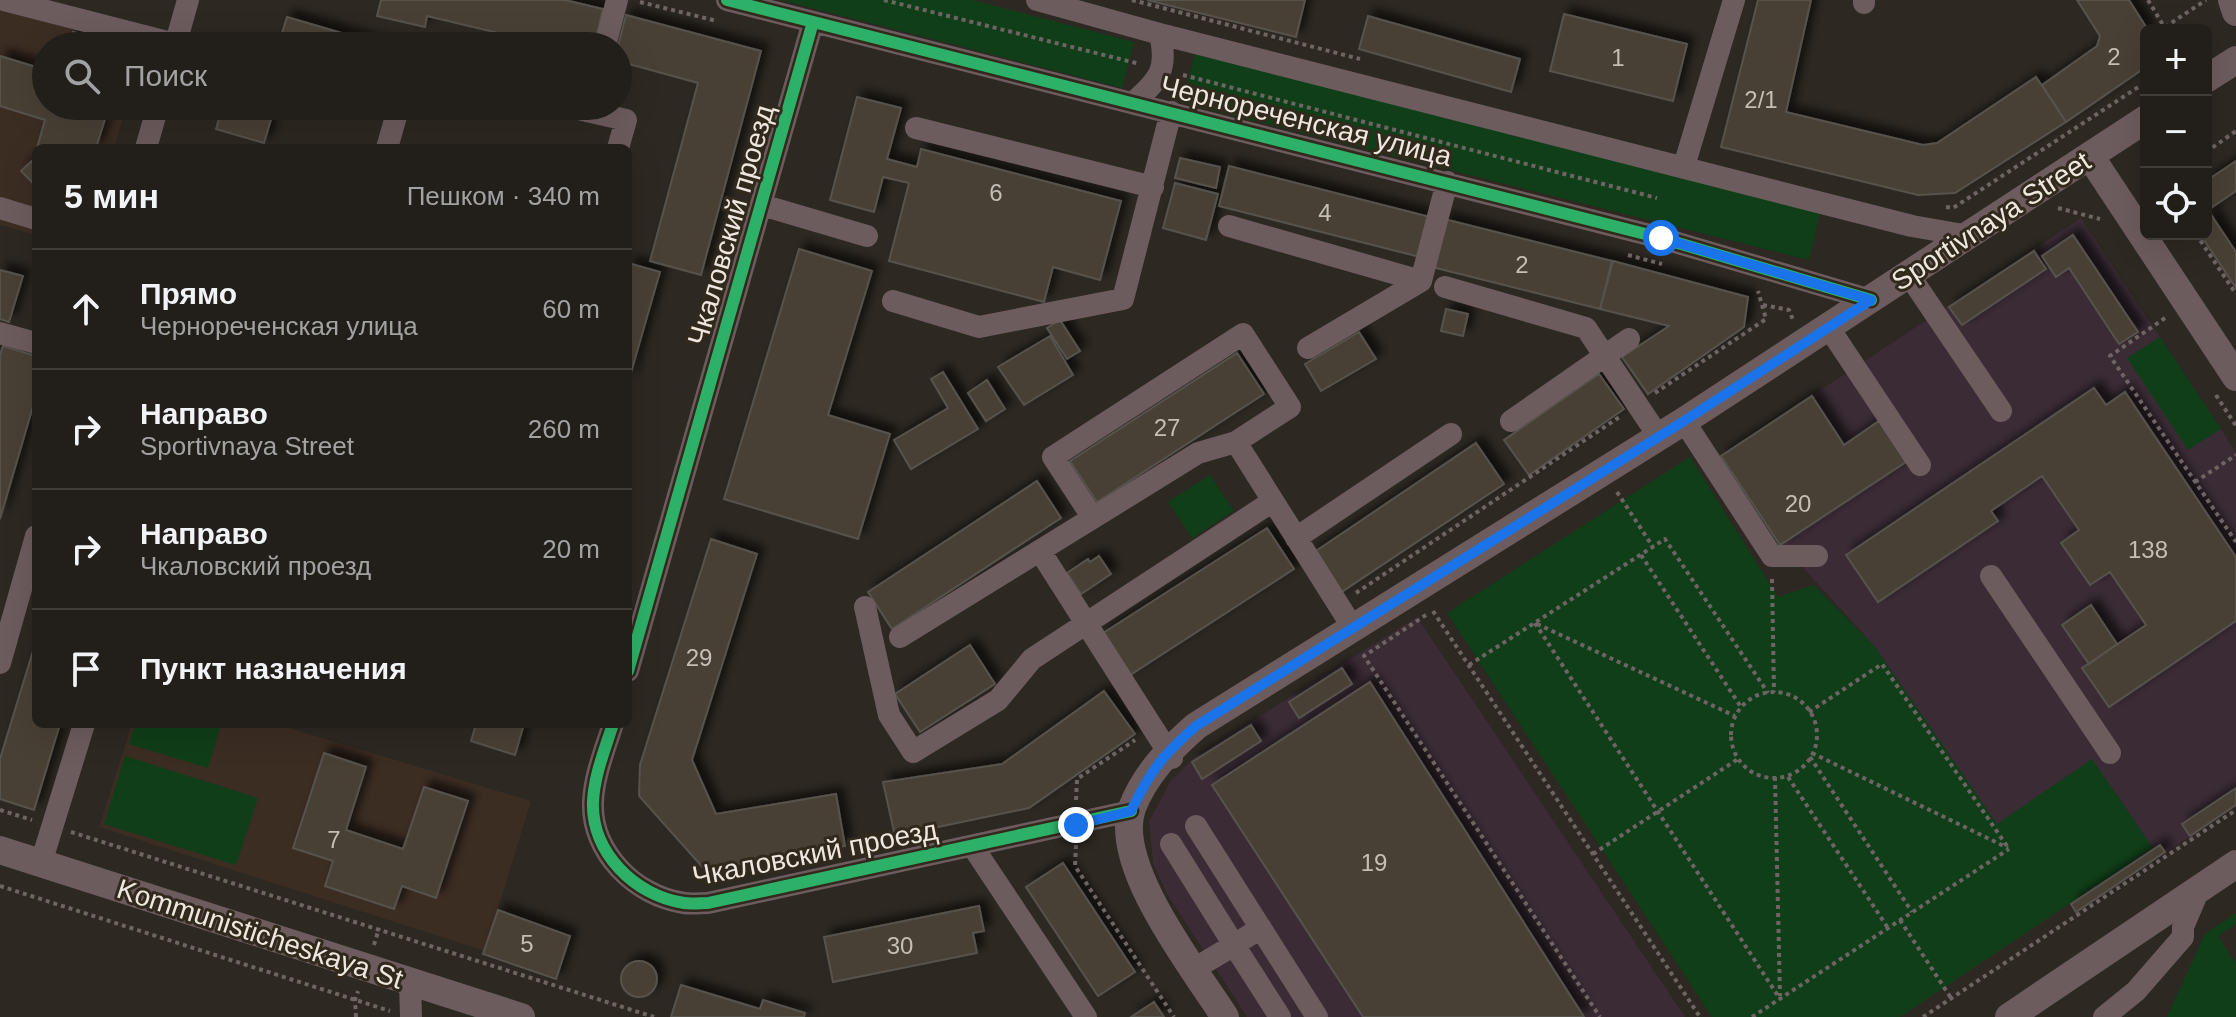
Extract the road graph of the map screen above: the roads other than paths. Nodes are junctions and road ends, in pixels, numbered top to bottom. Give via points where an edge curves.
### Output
1 (4, 0) edge
2 (188, 0) edge
3 (617, 0) edge
4 (727, 0) edge
5 (1037, 0) edge
6 (1734, 0) edge
7 (2232, 0) edge
8 (2236, 12) edge
9 (813, 22) junction
10 (126, 32) edge
11 (179, 32) edge
12 (609, 32) edge
13 (1160, 34) junction
14 (2236, 60) edge
15 (2212, 75) edge
16 (1134, 102) junction
17 (1171, 112) junction
18 (154, 120) edge
19 (395, 120) edge
20 (626, 120) edge
21 (2140, 123) edge
22 (916, 128) dead end
23 (147, 144) edge
24 (388, 144) edge
25 (619, 144) edge
26 (2090, 156) junction
27 (1684, 166) junction
28 (1447, 182) junction
29 (1153, 187) junction
30 (762, 205) junction
31 (0, 208) edge
32 (32, 218) edge
33 (1229, 226) dead end
34 (867, 236) dead end
35 (1969, 236) junction
36 (1909, 275) junction
37 (1421, 281) junction
38 (1445, 287) dead end
39 (1871, 300) junction
40 (893, 301) dead end
41 (1829, 328) junction
42 (0, 333) edge
43 (1629, 339) dead end
44 (32, 342) edge
45 (1308, 348) dead end
46 (1604, 356) junction
47 (2236, 377) edge
48 (2001, 411) dead end
49 (1511, 421) dead end
50 (1684, 421) junction
51 (1451, 434) dead end
52 (1659, 437) junction
53 (1236, 442) junction
54 (1920, 465) dead end
55 (1273, 501) junction
56 (1093, 518) junction
57 (1296, 538) junction
58 (32, 550) edge
59 (1040, 551) junction
60 (1817, 556) dead end
61 (1991, 576) dead end
62 (865, 607) dead end
63 (1346, 616) junction
64 (1086, 623) junction
65 (900, 637) dead end
66 (632, 657) edge
67 (0, 663) edge
68 (83, 728) edge
69 (612, 728) edge
70 (1164, 746) junction
71 (2110, 753) dead end
72 (1131, 811) junction
73 (1196, 826) dead end
74 (1171, 844) dead end
75 (973, 847) junction
76 (0, 850) edge
77 (41, 863) junction
78 (2236, 864) edge
79 (2200, 887) junction
80 (1261, 928) junction
81 (1234, 945) junction
82 (1194, 969) junction
83 (410, 982) junction
84 (403, 1015) edge
85 (521, 1017) edge
86 (1086, 1017) edge
87 (1225, 1017) edge
88 (1280, 1017) edge
89 (1317, 1017) edge
90 (2009, 1017) edge
91 (2104, 1017) edge

1 - 10 street
2 - 11 street
3 - 12 street
4 - 9 street, Чернореченская улица
5 - 13 street, Чернореченская улица
6 - 27 street
7 - 8 main road
9 - 16 street, Чернореченская улица
9 - 30 street, Чкаловский проезд
13 - 16 street via 1163,70
13 - 27 street, Чернореченская улица
14 - 15 main road
16 - 17 street, Чернореченская улица
17 - 28 street, Чернореченская улица
17 - 29 street
18 - 23 street
19 - 24 street
20 - 25 street
21 - 26 main road, Sportivnaya Street
22 - 29 street
26 - 35 main road, Sportivnaya Street
26 - 47 main road
27 - 35 street, Чернореченская улица
28 - 37 street
28 - 39 street, Чернореченская улица
29 - 40 street via 1123,299 979,327
30 - 34 street
30 - 66 street, Чкаловский проезд
31 - 32 street
33 - 37 street
35 - 36 main road, Sportivnaya Street
36 - 39 main road, Sportivnaya Street
36 - 48 street
37 - 45 street
38 - 46 street via 1586,328
39 - 41 main road, Sportivnaya Street
41 - 50 main road, Sportivnaya Street
41 - 54 street
42 - 44 street
43 - 46 street
46 - 49 street
46 - 52 street
50 - 52 main road, Sportivnaya Street
50 - 60 street via 1772,556
51 - 57 street
52 - 63 main road, Sportivnaya Street
53 - 55 street
53 - 56 street via 1198,453
53 - 56 street via 1290,407 1243,334 1053,457
55 - 57 street
55 - 64 street
56 - 59 street
57 - 63 street
58 - 67 street
59 - 64 street
59 - 65 street
61 - 71 street
62 - 64 street via 889,715 913,752 998,700 1032,659
63 - 70 main road, Sportivnaya Street
64 - 70 street
68 - 77 street
69 - 75 street, Чкаловский проезд via 595,787 595,831 617,866 653,893 684,903 708,903
70 - 72 main road, Sportivnaya Street
72 - 75 street, Чкаловский проезд
72 - 82 main road via 1137,871
73 - 80 street
74 - 81 street
75 - 86 street
76 - 77 main road, Kommunisticheskaya St
77 - 83 main road, Kommunisticheskaya St
78 - 79 main road
79 - 90 main road
79 - 91 street via 2183,937 2136,991
80 - 81 street
80 - 89 street
81 - 82 street
81 - 88 street
82 - 87 main road
83 - 84 street
83 - 85 main road, Kommunisticheskaya St

